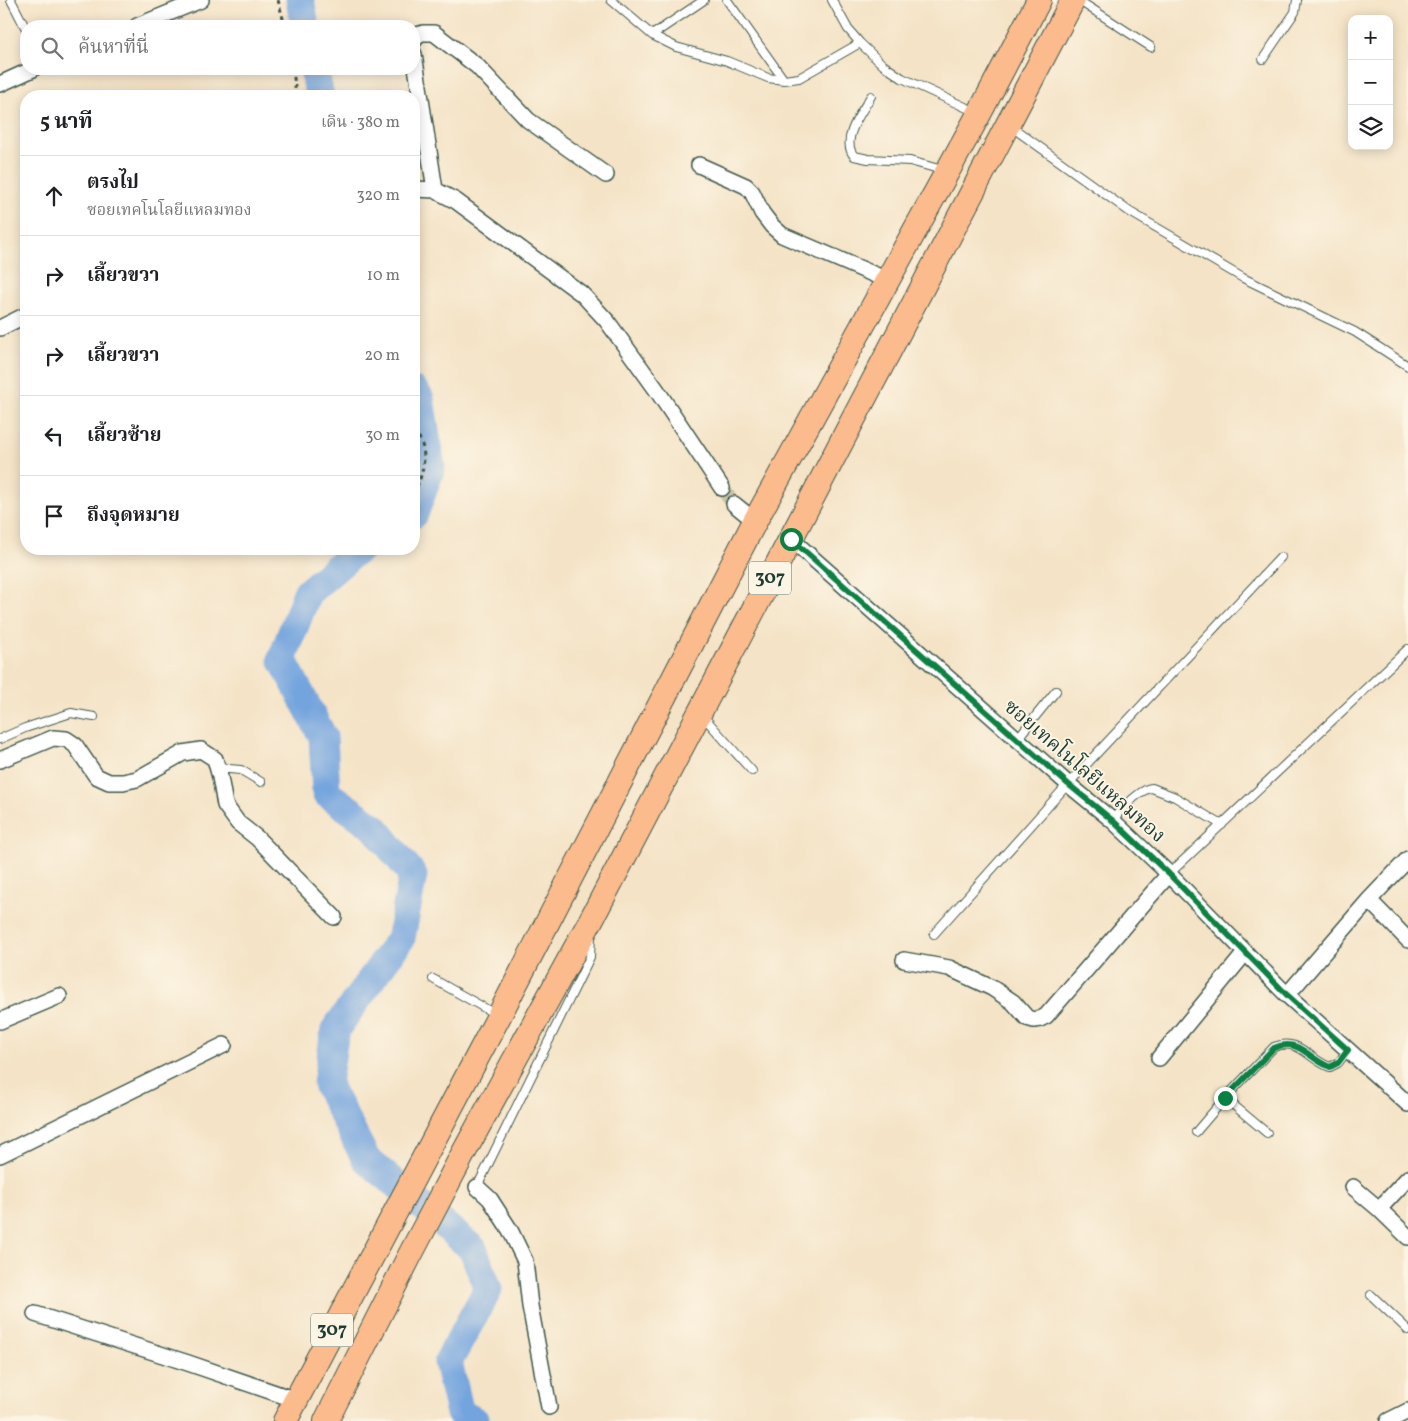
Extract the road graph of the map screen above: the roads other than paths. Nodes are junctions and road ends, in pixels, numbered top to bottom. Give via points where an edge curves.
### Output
1 (11, 0) edge
2 (201, 0) edge
3 (611, 0) edge
4 (704, 0) edge
5 (727, 0) edge
6 (832, 0) edge
7 (1039, 0) edge
8 (1073, 0) edge
9 (1078, 0) edge
10 (1297, 0) edge
11 (21, 20) edge
12 (152, 20) edge
13 (420, 34) edge
14 (652, 35) junction
15 (860, 44) junction
16 (1151, 47) dead end
17 (1263, 58) dead end
18 (20, 75) edge
19 (417, 75) edge
20 (784, 80) junction
21 (0, 84) edge
22 (420, 90) edge
23 (420, 93) edge
24 (871, 96) dead end
25 (980, 114) junction
26 (1008, 124) junction
27 (700, 165) dead end
28 (948, 171) junction
29 (606, 175) dead end
30 (420, 189) edge
31 (435, 190) junction
32 (887, 280) junction
33 (20, 318) edge
34 (0, 328) edge
35 (1408, 366) edge
36 (722, 488) tunnel mouth
37 (734, 504) tunnel mouth
38 (755, 522) junction
39 (791, 539) junction
40 (1281, 557) dead end
41 (1406, 654) edge
42 (1056, 691) dead end
43 (700, 712) junction
44 (94, 717) dead end
45 (0, 739) edge
46 (1017, 739) junction
47 (0, 760) edge
48 (217, 768) junction
49 (752, 771) dead end
50 (262, 782) dead end
51 (1068, 784) junction
52 (1112, 820) junction
53 (1222, 825) junction
54 (1408, 859) edge
55 (1169, 874) junction
56 (1369, 900) junction
57 (334, 918) dead end
58 (591, 920) junction
59 (934, 934) dead end
60 (1408, 940) edge
61 (1245, 953) junction
62 (904, 960) dead end
63 (433, 979) dead end
64 (1287, 995) junction
65 (59, 996) dead end
66 (499, 1016) junction
67 (0, 1021) edge
68 (224, 1045) dead end
69 (1348, 1050) junction
70 (1159, 1058) dead end
71 (1225, 1098) junction
72 (1408, 1104) edge
73 (1196, 1132) dead end
74 (1267, 1133) dead end
75 (0, 1155) edge
76 (1408, 1178) edge
77 (477, 1187) joint
78 (1353, 1187) dead end
79 (1379, 1209) junction
80 (1408, 1237) edge
81 (1370, 1294) dead end
82 (35, 1314) dead end
83 (1408, 1330) edge
84 (296, 1400) junction
85 (549, 1407) dead end
86 (1408, 1411) edge
87 (285, 1421) edge
88 (326, 1421) edge
89 (1388, 1421) edge

1 - 11 lane
2 - 12 street
3 - 14 lane
4 - 14 lane
5 - 20 lane
6 - 15 lane
7 - 25 main road, 307
8 - 26 main road, 307
9 - 16 lane
10 - 17 lane via 1295,12
13 - 29 street via 434,33 477,66 528,120
14 - 20 lane via 676,48 727,61 768,78
15 - 20 lane via 799,78
15 - 25 lane via 902,78
18 - 21 street
19 - 22 street
23 - 31 street
24 - 28 lane via 848,143 854,156 910,161
25 - 28 main road, 307
26 - 35 lane via 1130,212 1244,278 1355,332
26 - 39 main road, 307
27 - 32 street via 746,186 762,213 782,235
28 - 32 main road, 307
30 - 31 street
31 - 36 street via 456,201 582,294 630,351
32 - 38 main road, 307
33 - 34 street
37 - 38 street
38 - 66 main road, 307
39 - 43 main road, 307
39 - 46 street, ซอยเทคโนโลยีแหลมทอง
40 - 51 lane
41 - 53 lane
42 - 46 lane
43 - 49 lane
43 - 58 main road, 307
44 - 45 lane via 71,712
46 - 51 street, ซอยเทคโนโลยีแหลมทอง
47 - 48 street via 53,738 66,739 74,745 96,776 109,782 137,779 183,753 201,750 215,759
48 - 50 lane via 241,770
48 - 57 street via 225,805 238,823 257,838
51 - 52 street, ซอยเทคโนโลยีแหลมทอง
51 - 59 lane
52 - 53 lane via 1152,788 1175,797
52 - 55 street, ซอยเทคโนโลยีแหลมทอง
53 - 55 lane
54 - 56 street
55 - 61 street, ซอยเทคโนโลยีแหลมทอง
55 - 62 street via 1040,1019 1027,1018 1013,1002 992,988 949,968
56 - 60 street
56 - 64 street
58 - 77 lane via 590,957
58 - 88 main road, 307 via 463,1154
61 - 64 street, ซอยเทคโนโลยีแหลมทอง
61 - 70 street
63 - 66 lane
64 - 69 street, ซอยเทคโนโลยีแหลมทอง
65 - 67 street
66 - 84 main road, 307
68 - 75 street
69 - 71 lane via 1338,1063 1330,1067 1296,1046 1280,1045
69 - 72 street, ซอยเทคโนโลยีแหลมทอง
71 - 73 lane
71 - 74 lane
76 - 79 street
77 - 85 street via 490,1198 525,1261
78 - 79 street
79 - 80 street
81 - 83 lane
82 - 84 street
84 - 87 main road, 307
86 - 89 street

